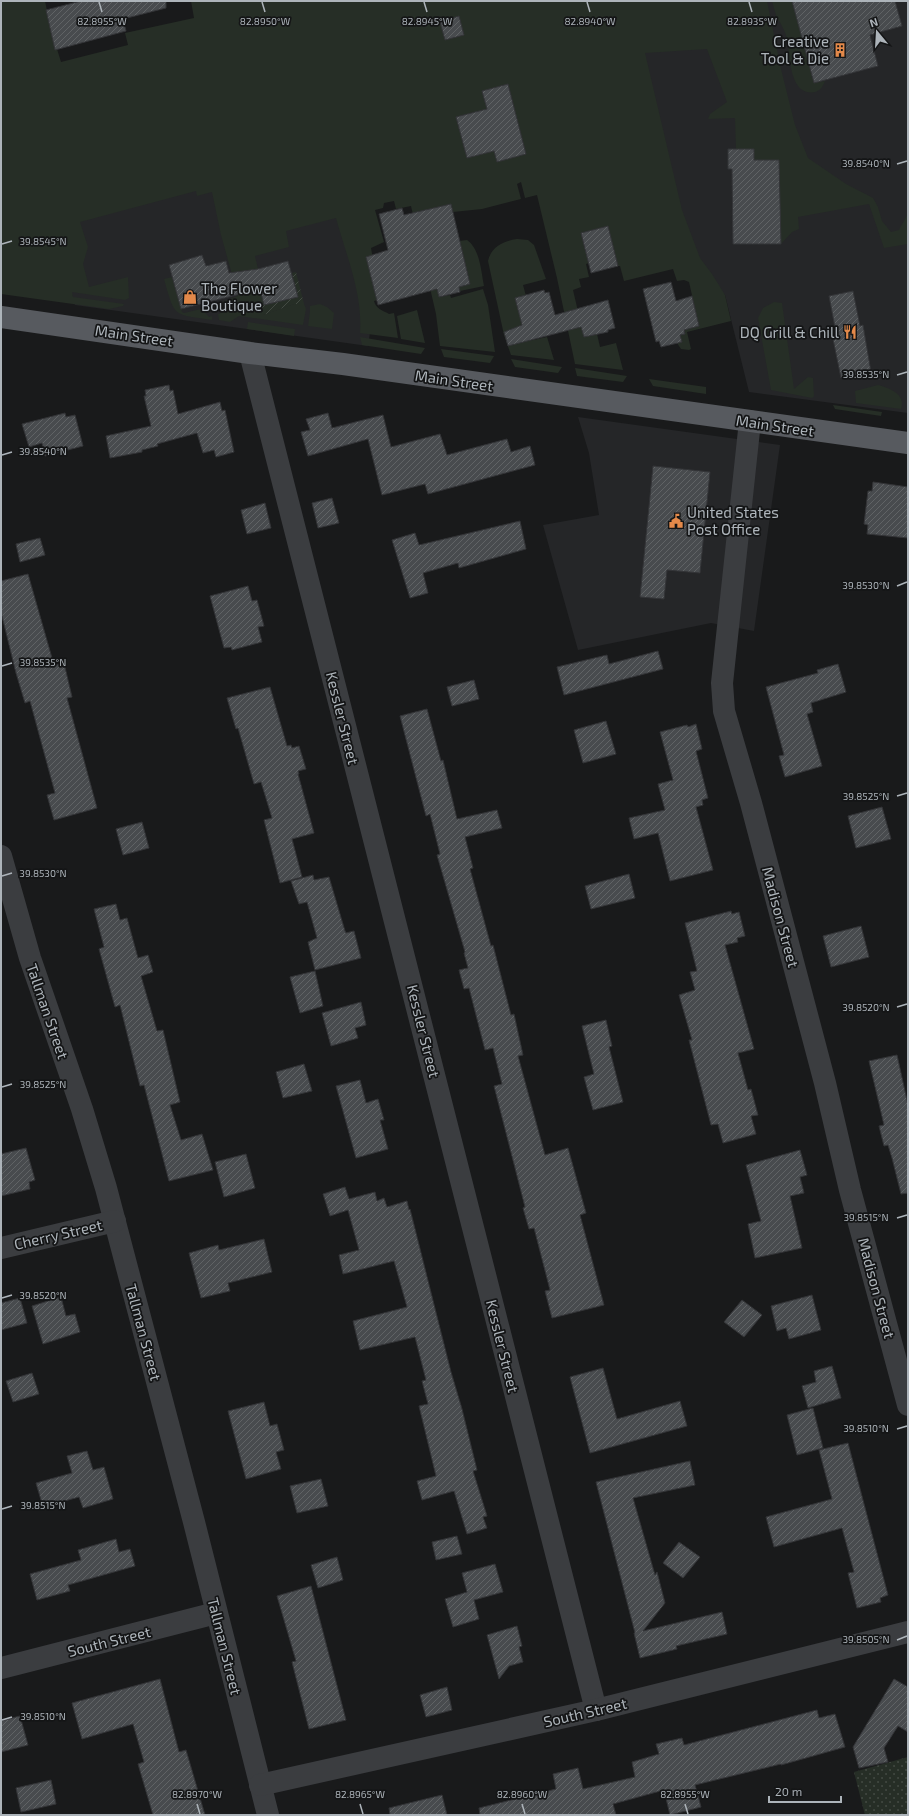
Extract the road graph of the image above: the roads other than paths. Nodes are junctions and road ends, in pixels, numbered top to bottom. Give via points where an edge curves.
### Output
1 (1, 317) edge
2 (250, 353) junction
3 (750, 421) junction
4 (908, 443) edge
5 (1, 856) edge
6 (115, 1220) junction
7 (1, 1248) edge
8 (908, 1405) edge
9 (216, 1613) junction
10 (908, 1632) edge
11 (1, 1668) edge
12 (596, 1710) junction
13 (260, 1785) junction
14 (268, 1815) edge

1 - 2 main road, Main Street
2 - 3 main road, Main Street
2 - 12 street, Kessler Street
3 - 4 main road, Main Street
3 - 8 street, Madison Street via 722,683 724,711 825,1083 850,1190
5 - 6 street, Tallman Street via 30,958 82,1109
6 - 7 street, Cherry Street
6 - 9 street, Tallman Street
9 - 11 street, South Street
9 - 13 street, Tallman Street
10 - 12 street, South Street
12 - 13 street, South Street
13 - 14 street, Tallman Street

